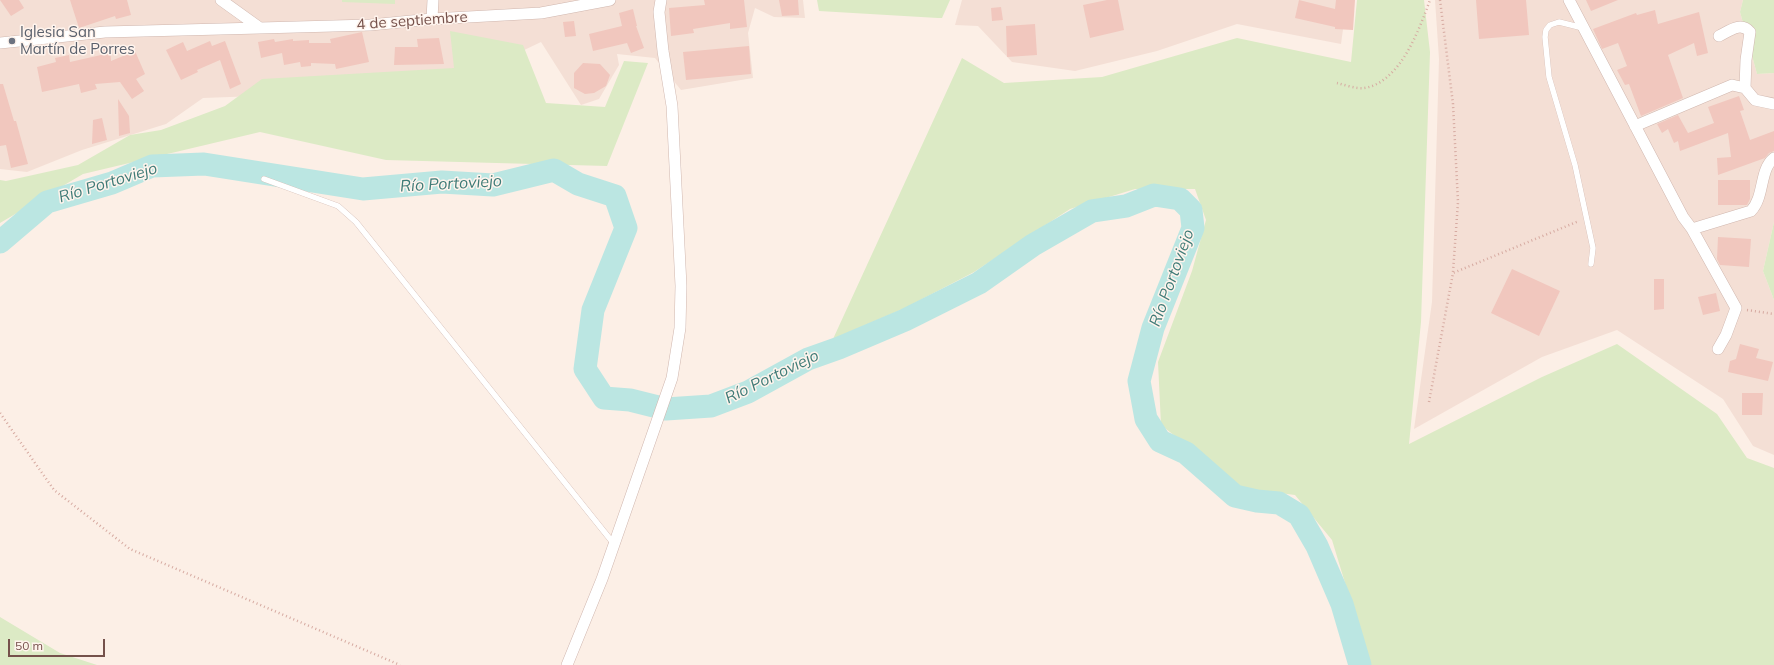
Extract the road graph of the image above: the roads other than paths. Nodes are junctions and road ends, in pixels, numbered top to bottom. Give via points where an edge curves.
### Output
1 (221, 0) edge
2 (433, 0) edge
3 (610, 0) edge
4 (661, 0) edge
5 (1569, 0) edge
6 (432, 18) junction
7 (260, 28) junction
8 (1583, 28) junction
9 (1719, 36) dead end
10 (0, 43) edge
11 (1745, 88) junction
12 (1774, 104) edge
13 (1635, 126) junction
14 (1774, 158) edge
15 (264, 179) dead end
16 (1692, 229) junction
17 (1591, 264) dead end
18 (1718, 349) dead end
19 (614, 545) junction
20 (567, 665) edge

1 - 7 street
2 - 6 street
3 - 6 street, 4 de septiembre via 541,13
4 - 19 street via 663,43 672,106 682,286 680,328 672,378
5 - 8 street
6 - 7 street, 4 de septiembre via 370,25
7 - 10 street, 4 de septiembre via 105,32
8 - 13 street
8 - 17 lane via 1559,22 1550,25 1545,37 1549,77 1575,165 1587,218 1593,248
9 - 11 street via 1741,26 1750,32
11 - 12 street via 1755,100
11 - 13 street via 1732,85
13 - 16 street via 1682,217
14 - 16 street via 1767,166 1756,205 1751,210
15 - 19 lane via 338,206 356,222
16 - 18 street via 1736,308
19 - 20 street

